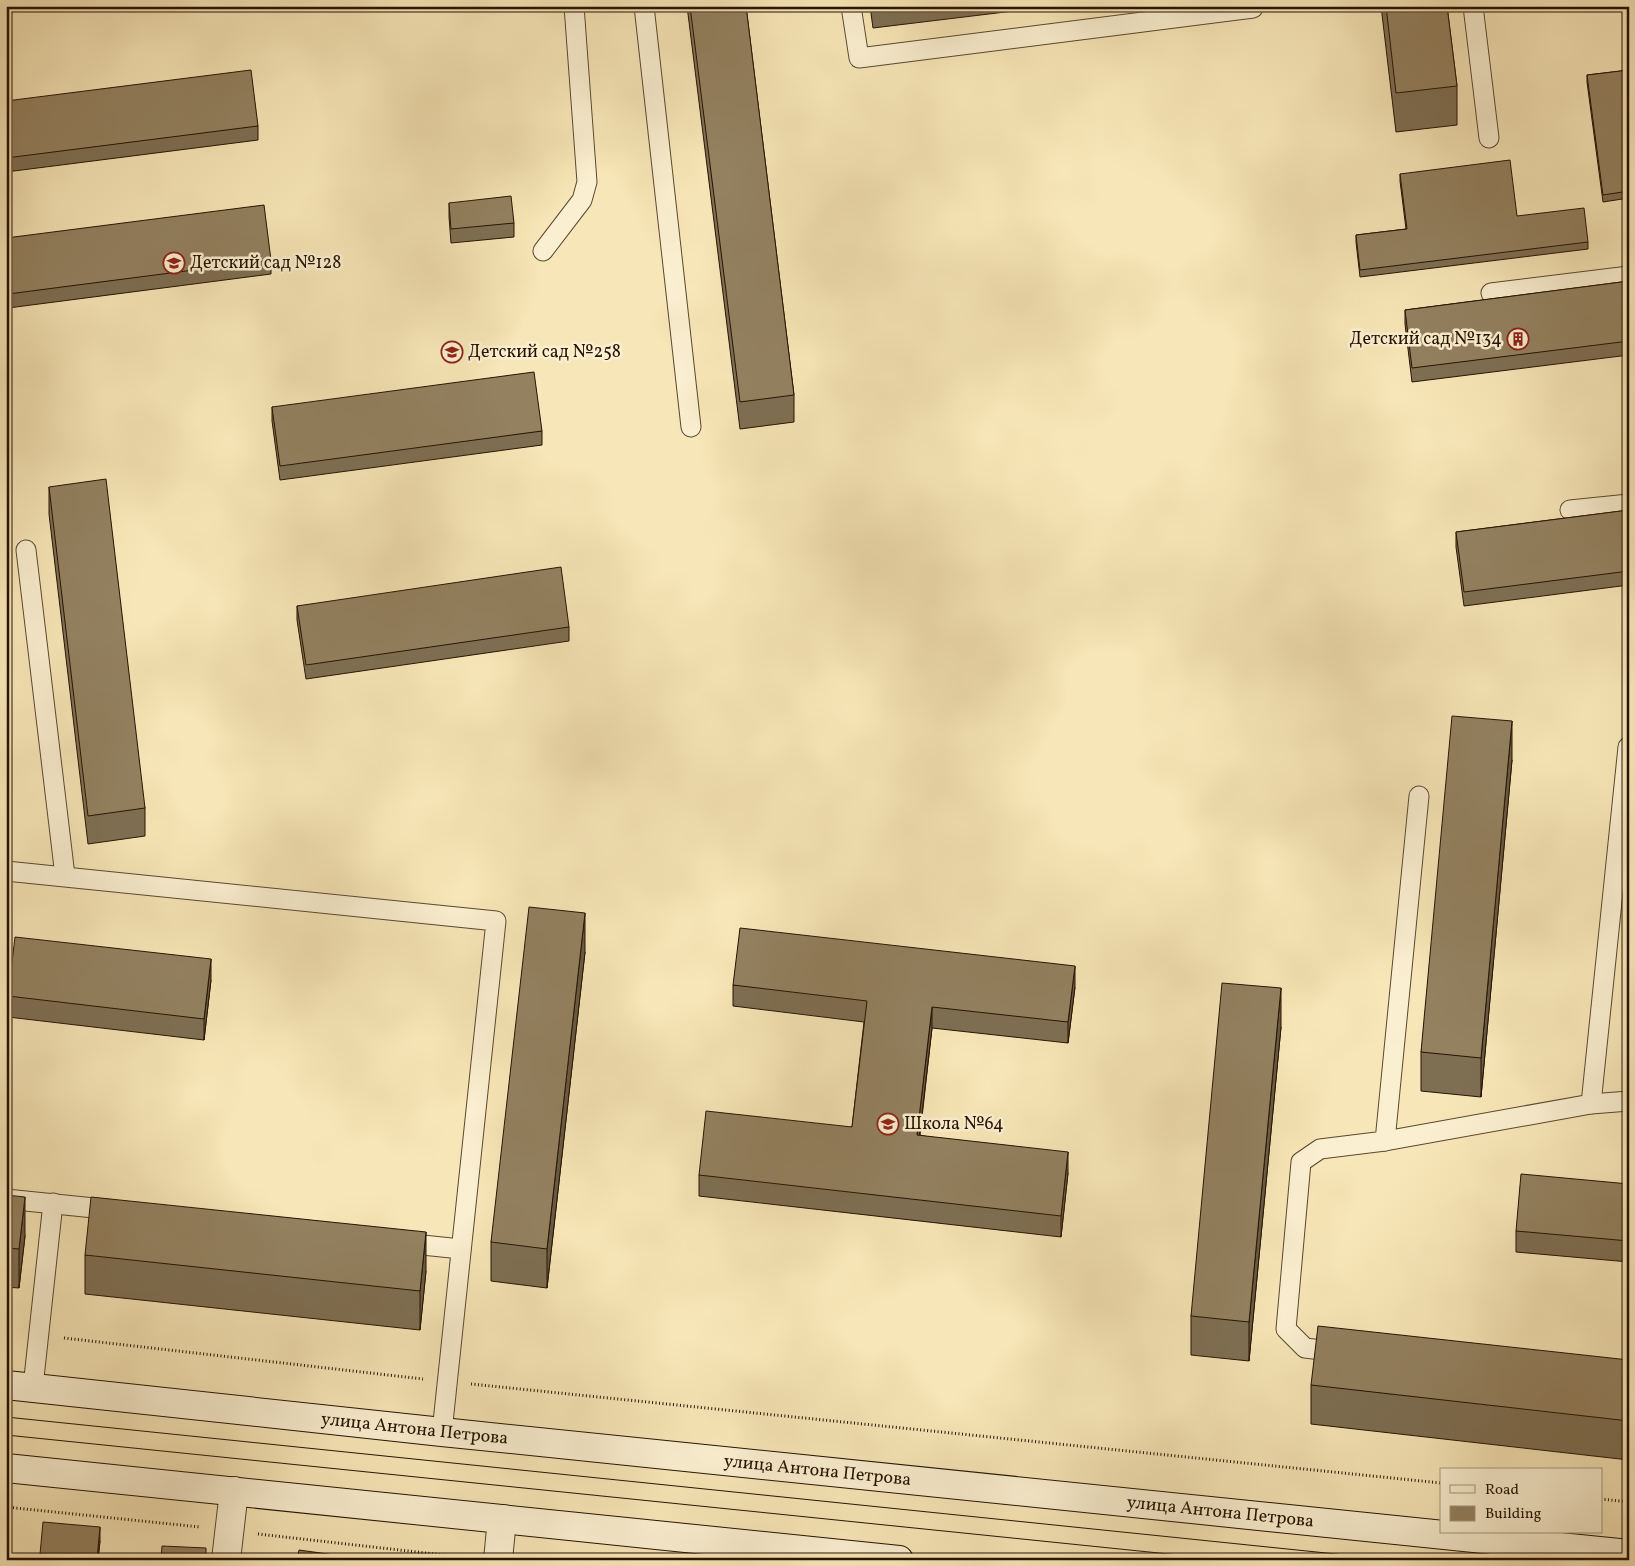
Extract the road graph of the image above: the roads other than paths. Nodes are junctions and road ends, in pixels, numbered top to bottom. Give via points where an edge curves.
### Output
1 (574, 6) edge
2 (644, 6) edge
3 (851, 6) edge
4 (1253, 6) edge
5 (1472, 6) edge
6 (1489, 138) dead end
7 (544, 251) dead end
8 (1629, 276) edge
9 (1490, 293) dead end
10 (691, 427) dead end
11 (1629, 504) edge
12 (1570, 510) dead end
13 (26, 550) dead end
14 (1628, 747) edge
15 (1419, 796) dead end
16 (6, 871) edge
17 (65, 876) junction
18 (1629, 1101) edge
19 (1591, 1104) junction
20 (1385, 1141) junction
21 (6, 1199) edge
22 (53, 1204) junction
23 (130, 1212) edge
24 (383, 1241) edge
25 (461, 1249) junction
26 (1356, 1353) edge
27 (6, 1385) edge
28 (33, 1387) junction
29 (442, 1432) junction
30 (6, 1468) edge
31 (234, 1491) junction
32 (502, 1519) junction
33 (1629, 1554) edge
34 (847, 1557) edge
35 (226, 1560) edge
36 (498, 1560) edge
37 (899, 1560) edge

1 - 7 lane via 587,182 582,200
2 - 10 lane
3 - 4 lane via 859,58
5 - 6 lane
8 - 9 lane
11 - 12 lane
13 - 17 lane
14 - 19 lane
15 - 20 lane
16 - 17 lane
17 - 25 lane via 496,922
18 - 19 lane
19 - 20 lane
20 - 26 lane via 1320,1149 1301,1162 1286,1329 1305,1348
21 - 22 lane
22 - 23 lane
22 - 28 lane
24 - 25 lane
25 - 29 lane
27 - 28 main road, улица Антона Петрова
28 - 29 main road, улица Антона Петрова
29 - 33 main road, улица Антона Петрова
30 - 31 main road
31 - 32 main road
31 - 35 main road
32 - 34 main road
32 - 36 main road
34 - 37 main road

